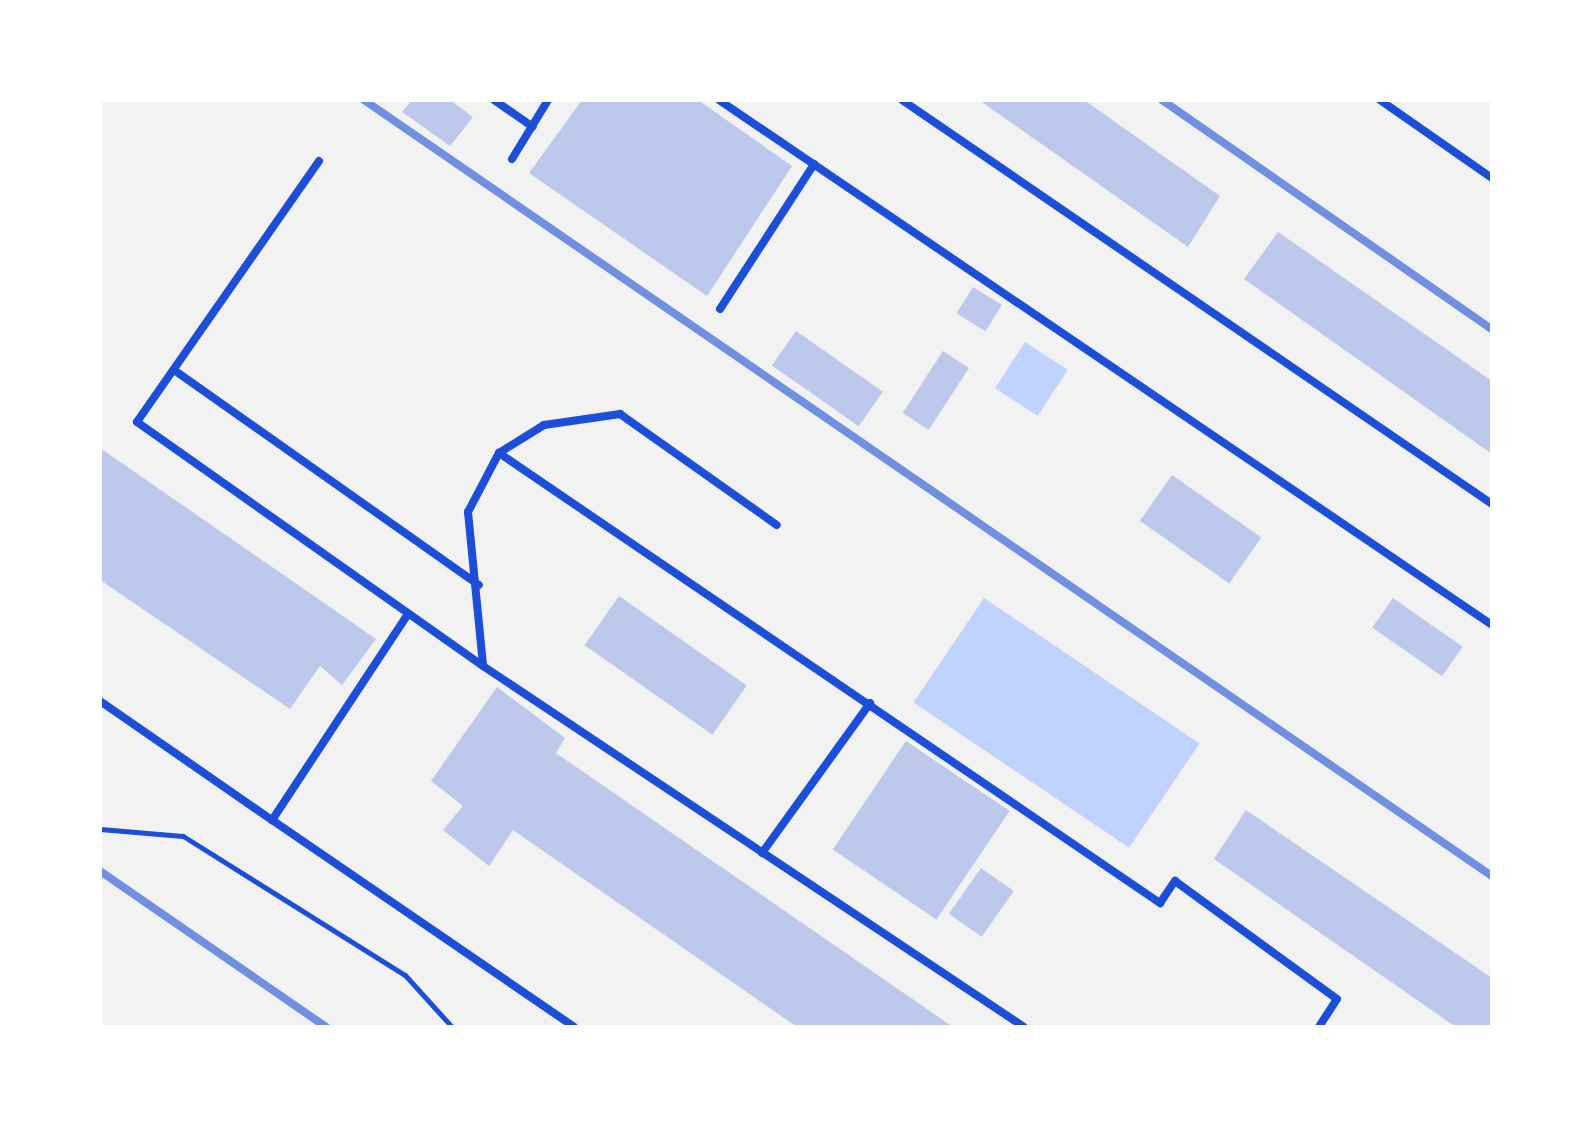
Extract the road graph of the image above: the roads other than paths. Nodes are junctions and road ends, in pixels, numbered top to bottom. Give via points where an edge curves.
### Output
1 (494, 100) edge
2 (548, 100) edge
3 (719, 100) edge
4 (902, 100) edge
5 (1380, 100) edge
6 (533, 127) junction
7 (512, 159) dead end
8 (320, 161) dead end
9 (814, 164) junction
10 (1492, 178) edge
11 (720, 310) dead end
12 (174, 370) junction
13 (499, 453) junction
14 (1492, 504) edge
15 (777, 525) dead end
16 (479, 585) junction
17 (408, 614) junction
18 (1492, 625) edge
19 (483, 666) junction
20 (100, 701) edge
21 (870, 703) junction
22 (272, 820) junction
23 (762, 853) junction
24 (574, 1027) edge
25 (1024, 1027) edge
26 (1318, 1027) edge

1 - 6 lane
2 - 6 lane
3 - 9 lane
4 - 14 lane
5 - 10 lane
6 - 7 lane
8 - 12 lane
9 - 11 lane
9 - 18 lane
12 - 16 lane
12 - 17 lane via 137,422
13 - 15 lane via 544,425 620,414
13 - 16 lane via 468,512
13 - 21 lane
16 - 19 lane
17 - 19 lane
17 - 22 lane
19 - 23 lane
20 - 22 lane
21 - 23 lane
21 - 26 lane via 1160,903 1176,881 1337,999
22 - 24 lane
23 - 25 lane

